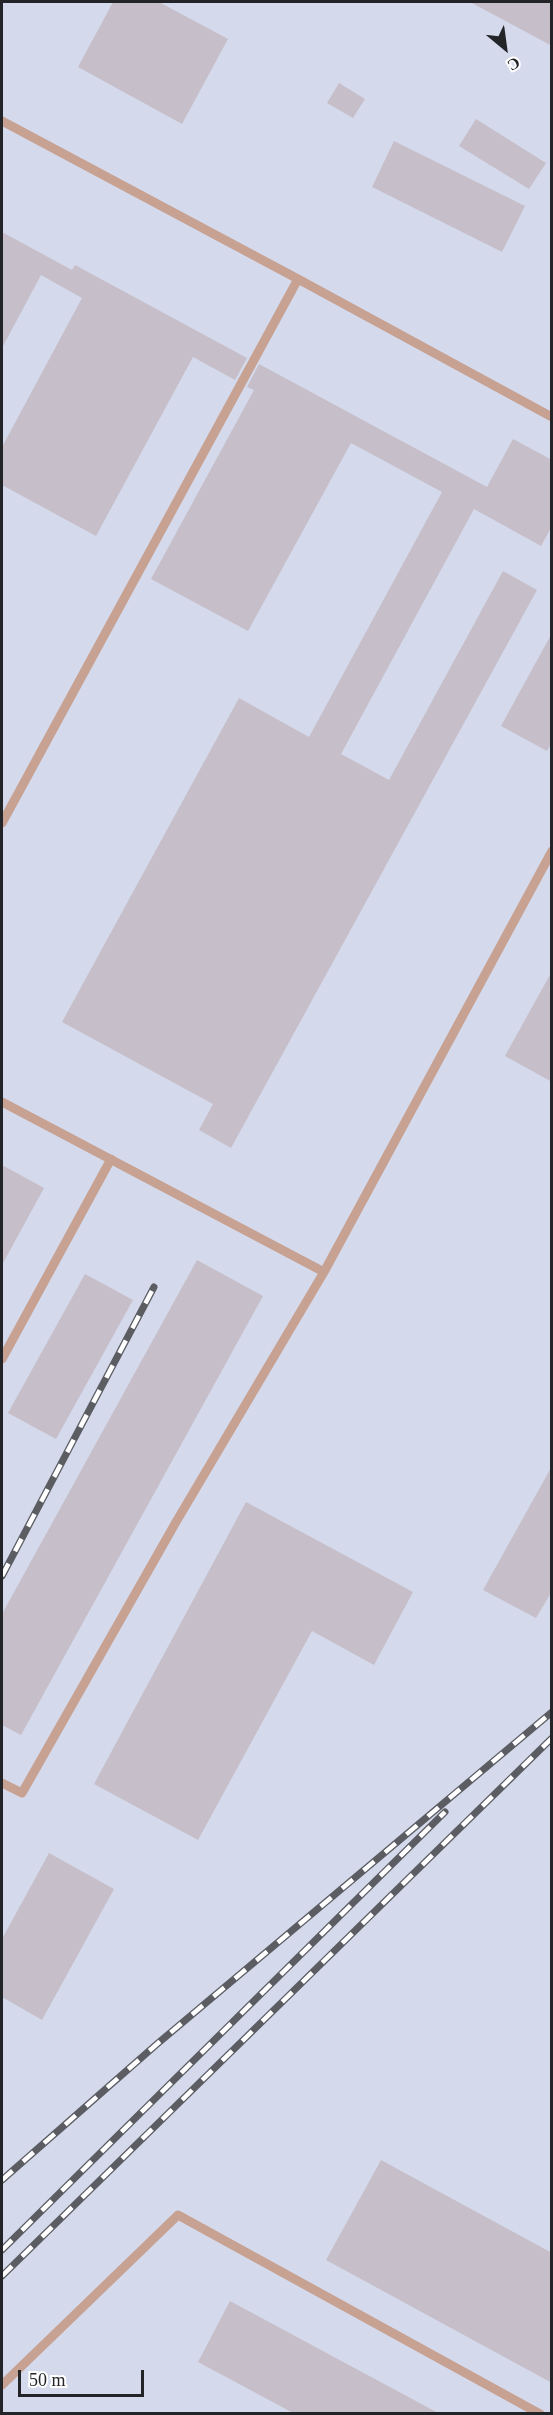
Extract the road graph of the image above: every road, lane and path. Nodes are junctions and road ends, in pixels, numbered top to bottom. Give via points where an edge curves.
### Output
1 (2, 121) edge
2 (298, 279) junction
3 (552, 417) edge
4 (2, 823) edge
5 (552, 851) edge
6 (2, 1102) edge
7 (111, 1159) junction
8 (324, 1272) junction
9 (2, 1359) edge
10 (2, 1783) edge
11 (2, 2385) edge
12 (540, 2414) edge

1 - 2 lane
2 - 3 lane
2 - 4 lane
5 - 8 lane
6 - 7 lane
7 - 8 lane
7 - 9 lane
8 - 10 lane via 22,1793
11 - 12 lane via 178,2215

